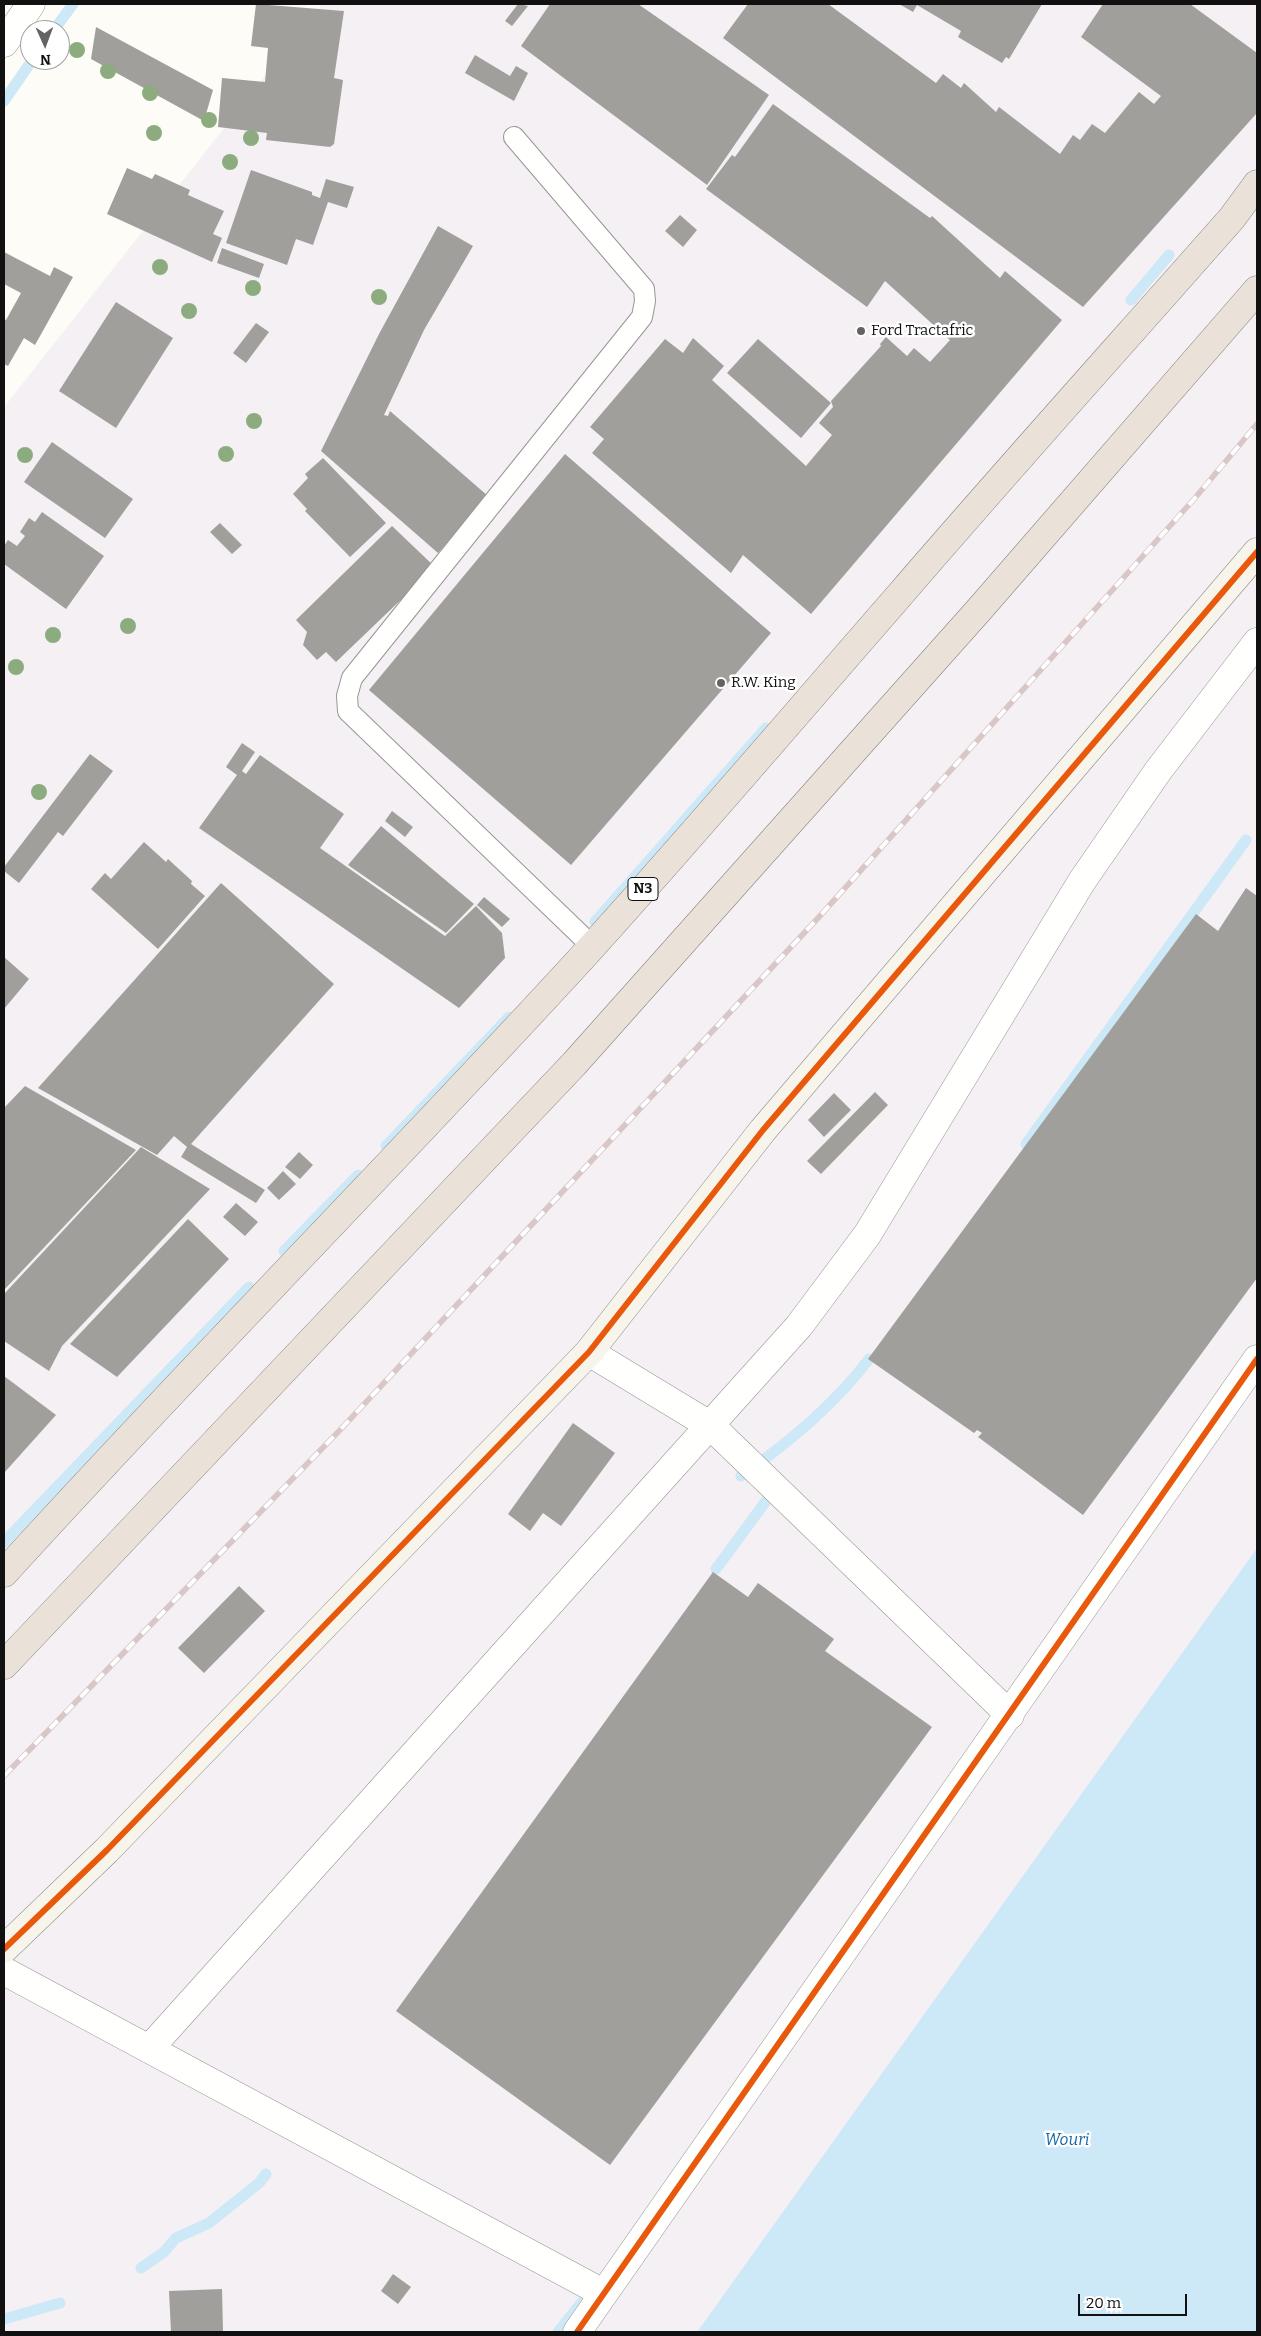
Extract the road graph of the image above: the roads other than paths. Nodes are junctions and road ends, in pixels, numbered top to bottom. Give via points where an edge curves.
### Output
1 (31, 4) edge
2 (4, 43) edge
3 (514, 137) dead end
4 (1257, 184) edge
5 (1257, 290) edge
6 (1257, 552) edge
7 (1257, 642) edge
8 (592, 946) junction
9 (589, 1352) junction
10 (1257, 1359) edge
11 (711, 1426) junction
12 (4, 1573) edge
13 (4, 1665) edge
14 (1010, 1714) junction
15 (4, 1949) edge
16 (4, 1971) edge
17 (149, 2048) junction
18 (603, 2293) junction
19 (577, 2332) edge

1 - 2 street
3 - 8 lane via 644,289 642,317 352,678 347,696 348,711
4 - 8 highway, N3 via 1232,218
5 - 13 highway via 978,611 574,1064
6 - 9 street via 763,1130
7 - 11 street via 1158,771 1082,881 867,1235 799,1326
8 - 12 highway, N3
9 - 11 street
9 - 15 street via 107,1850
10 - 14 street
11 - 14 street
11 - 17 street
14 - 18 street
16 - 17 street
17 - 18 street
18 - 19 street

